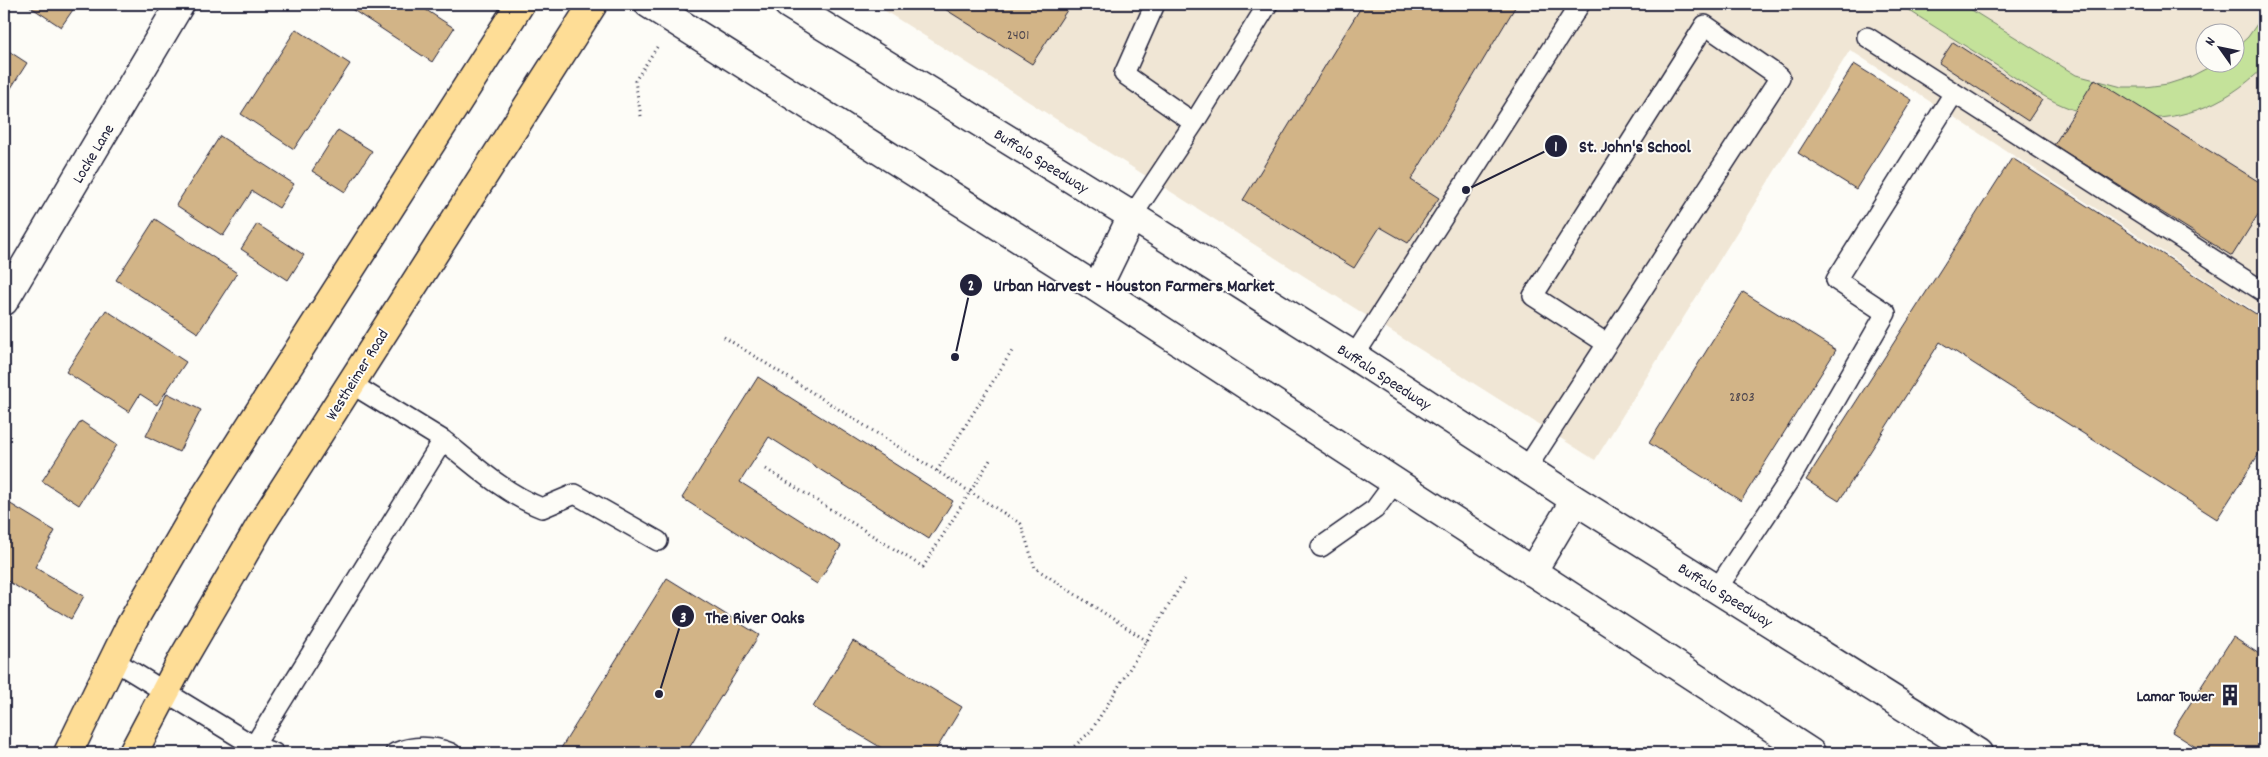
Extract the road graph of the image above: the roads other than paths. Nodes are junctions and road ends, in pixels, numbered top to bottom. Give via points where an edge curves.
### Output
1 (180, 4) edge
2 (520, 4) edge
3 (593, 4) edge
4 (648, 4) edge
5 (788, 4) edge
6 (1155, 4) edge
7 (1268, 4) edge
8 (1580, 4) edge
9 (1867, 37) dead end
10 (1954, 93) junction
11 (1194, 123) junction
12 (1132, 216) junction
13 (1097, 288) junction
14 (2264, 292) edge
15 (4, 301) edge
16 (1606, 343) junction
17 (1354, 356) junction
18 (350, 383) junction
19 (443, 440) junction
20 (1526, 469) junction
21 (1395, 482) junction
22 (1575, 500) junction
23 (658, 541) dead end
24 (1321, 547) dead end
25 (1532, 572) junction
26 (1717, 589) junction
27 (114, 660) junction
28 (166, 691) junction
29 (254, 746) junction
30 (70, 752) edge
31 (132, 753) edge
32 (274, 753) edge
33 (396, 753) edge
34 (451, 753) edge
35 (1811, 753) edge
36 (1978, 753) edge

1 - 15 main road, Locke Lane
2 - 27 main road via 206,495 130,626
3 - 18 main road, Westheimer Road
4 - 13 main road
5 - 12 main road, Buffalo Speedway
6 - 11 lane via 1124,74
7 - 11 lane
8 - 17 lane
9 - 10 lane
10 - 14 lane
10 - 26 lane via 1836,280 1886,313 1792,476
11 - 12 lane
12 - 13 main road
12 - 17 main road, Buffalo Speedway
13 - 21 main road
16 - 16 lane via 1780,77 1705,25 1533,296
16 - 20 lane
17 - 20 main road, Buffalo Speedway
18 - 19 lane
18 - 28 main road, Westheimer Road via 260,526
19 - 23 lane via 526,502 542,508 576,494
19 - 29 lane
20 - 22 main road, Buffalo Speedway
21 - 24 lane via 1375,509
21 - 25 main road
22 - 25 main road
22 - 26 main road, Buffalo Speedway
25 - 35 main road
26 - 36 main road, Buffalo Speedway
27 - 28 lane
27 - 30 main road
28 - 29 lane
28 - 31 main road, Westheimer Road
29 - 32 lane
33 - 34 lane via 423,747

